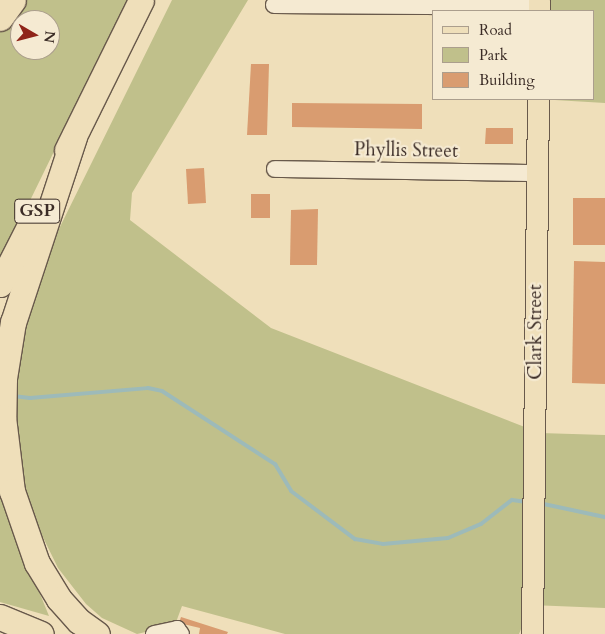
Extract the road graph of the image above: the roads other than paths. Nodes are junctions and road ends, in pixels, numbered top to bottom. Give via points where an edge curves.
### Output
1 (13, 0) edge
2 (141, 0) edge
3 (274, 5) dead end
4 (539, 6) edge
5 (0, 18) edge
6 (538, 100) edge
7 (74, 136) junction
8 (275, 168) dead end
9 (537, 173) junction
10 (0, 284) edge
11 (532, 565) junction
12 (0, 618) edge
13 (41, 634) edge
14 (97, 634) edge
15 (154, 634) edge
16 (181, 634) edge
17 (524, 634) edge
18 (532, 634) edge

1 - 5 highway
2 - 7 highway, GSP
3 - 4 street
6 - 9 main road, Clark Street
7 - 10 highway, GSP
7 - 14 highway via 13,322 4,378 3,417 12,491 36,563 59,599 79,621
8 - 9 street, Phyllis Street
9 - 11 main road, Clark Street
11 - 17 main road, Clark Street
11 - 18 main road, Clark Street
12 - 13 highway
15 - 16 street via 177,629

